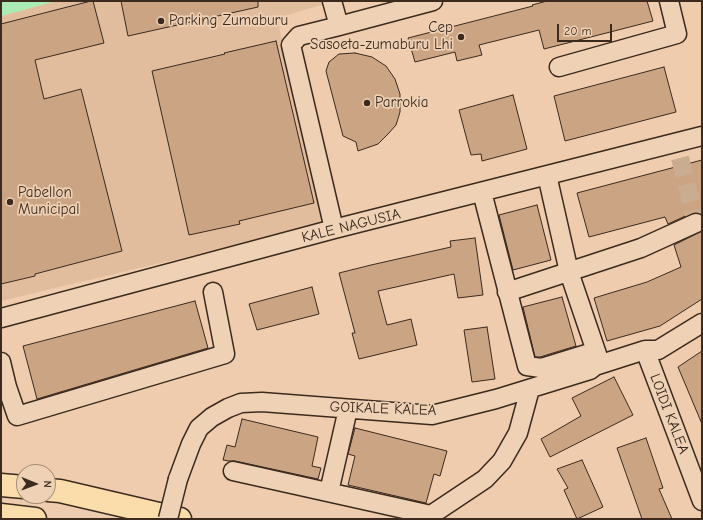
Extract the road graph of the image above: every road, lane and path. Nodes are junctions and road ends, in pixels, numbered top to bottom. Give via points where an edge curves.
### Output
1 (332, 1) edge
2 (433, 1) edge
3 (669, 1) edge
4 (339, 26) junction
5 (559, 67) dead end
6 (702, 136) edge
7 (547, 175) junction
8 (482, 192) junction
9 (696, 223) dead end
10 (334, 229) junction
11 (569, 272) junction
12 (213, 292) dead end
13 (507, 292) junction
14 (1, 318) edge
15 (702, 323) edge
16 (645, 350) junction
17 (598, 358) junction
18 (1, 362) edge
19 (4, 388) edge
20 (530, 389) junction
21 (348, 409) junction
22 (233, 471) dead end
23 (1, 485) edge
24 (16, 486) edge
25 (56, 491) edge
26 (329, 492) junction
27 (702, 500) edge
28 (1, 515) edge
29 (35, 519) edge
30 (168, 519) edge
31 (180, 519) edge

1 - 4 street
2 - 4 street
3 - 5 street via 677,34
4 - 10 street via 299,36 291,45
6 - 7 street, KALE NAGUSIA
7 - 8 street, KALE NAGUSIA
7 - 11 street
8 - 10 street, KALE NAGUSIA
8 - 13 street
9 - 11 street via 641,248
10 - 14 street, KALE NAGUSIA
11 - 13 street
11 - 17 street
12 - 19 street via 225,354 17,416
13 - 17 street via 527,366 541,368
15 - 16 street, GOIKALE KALEA via 658,350
16 - 17 street, GOIKALE KALEA
16 - 27 street, LOIDI KALEA
17 - 20 street, GOIKALE KALEA via 590,370
18 - 19 street
20 - 21 street, GOIKALE KALEA via 432,415
20 - 26 street via 518,432 502,461 485,479 431,515
21 - 26 street
21 - 30 street, GOIKALE KALEA, bridge via 262,402 241,403 212,417 199,428 191,444 178,479
22 - 26 street
23 - 24 highway
25 - 31 highway
28 - 29 highway

